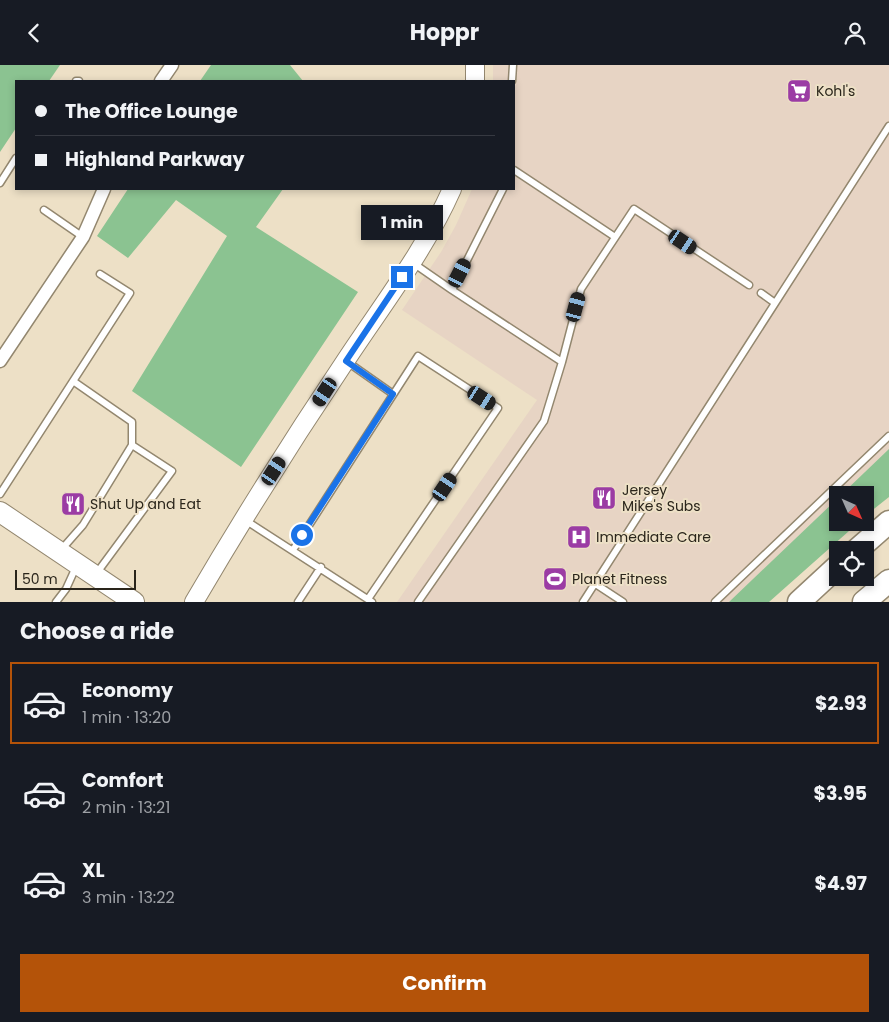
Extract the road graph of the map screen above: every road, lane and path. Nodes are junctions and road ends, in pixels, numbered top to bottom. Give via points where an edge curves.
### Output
1 (167, 65) edge
2 (172, 65) edge
3 (475, 65) edge
4 (513, 65) edge
5 (160, 80) edge
6 (161, 80) edge
7 (475, 80) edge
8 (512, 80) edge
9 (889, 126) edge
10 (15, 160) edge
11 (515, 171) edge
12 (0, 183) edge
13 (104, 190) edge
14 (452, 190) edge
15 (502, 190) edge
16 (44, 210) dead end
17 (83, 237) junction
18 (615, 237) junction
19 (412, 262) junction
20 (100, 274) dead end
21 (749, 285) dead end
22 (452, 291) junction
23 (761, 293) dead end
24 (776, 303) junction
25 (0, 361) edge
26 (346, 361) junction
27 (562, 362) junction
28 (73, 381) junction
29 (393, 394) junction
30 (889, 436) edge
31 (132, 445) junction
32 (0, 494) edge
33 (4, 517) edge
34 (243, 519) junction
35 (889, 522) edge
36 (867, 541) edge
37 (293, 550) junction
38 (60, 552) junction
39 (78, 564) junction
40 (321, 567) junction
41 (829, 574) edge
42 (96, 575) junction
43 (889, 581) edge
44 (594, 583) junction
45 (370, 600) edge
46 (56, 602) edge
47 (134, 602) edge
48 (194, 602) edge
49 (298, 602) edge
50 (418, 602) edge
51 (585, 602) edge
52 (624, 602) edge
53 (715, 602) edge
54 (799, 602) edge
55 (864, 602) edge

1 - 5 street
2 - 6 street
3 - 7 street
4 - 8 lane
9 - 24 lane
10 - 12 lane
11 - 18 lane
13 - 17 street
14 - 19 street
15 - 22 lane
16 - 17 lane
17 - 25 street
18 - 21 lane via 634,209
18 - 27 lane via 581,289
19 - 22 lane
19 - 26 street
20 - 28 lane via 130,293
22 - 27 lane
23 - 24 lane
24 - 44 lane
26 - 29 lane
26 - 34 street
27 - 50 lane via 544,421
28 - 31 lane via 132,422
28 - 32 lane
29 - 37 lane
29 - 45 lane via 418,356 498,408
30 - 53 lane
31 - 38 lane via 83,525
31 - 42 lane via 172,471
33 - 38 main road
34 - 37 lane
34 - 48 street
35 - 36 highway
37 - 40 lane
38 - 39 main road
39 - 42 main road
39 - 46 lane
40 - 45 lane
40 - 49 lane
41 - 54 highway
42 - 47 main road
43 - 55 highway
44 - 51 lane
44 - 52 lane

